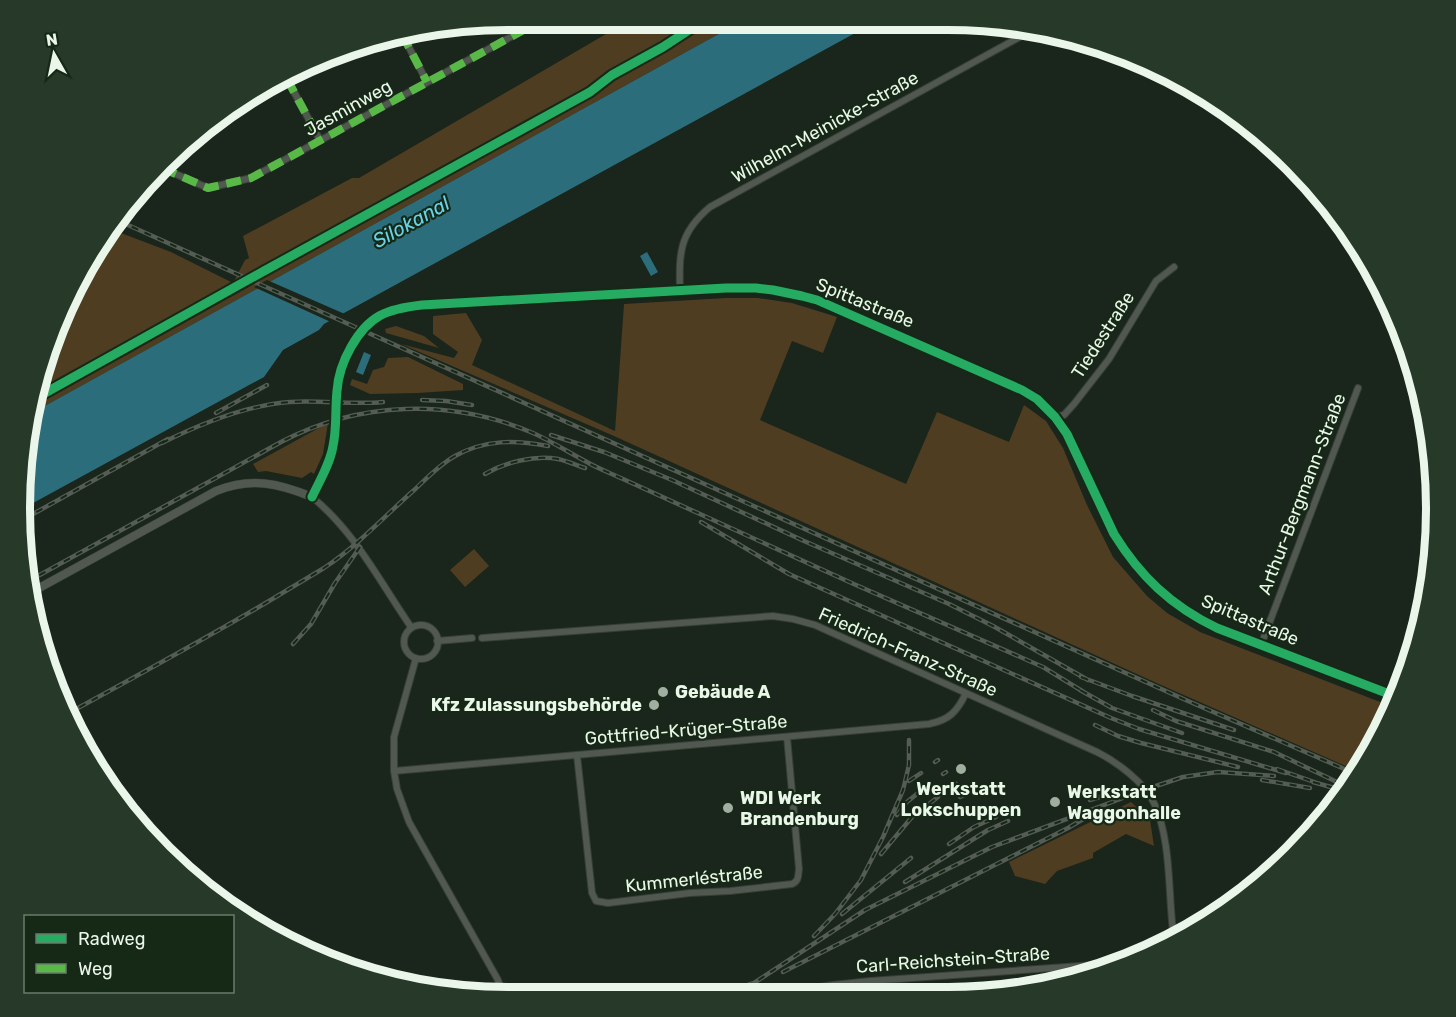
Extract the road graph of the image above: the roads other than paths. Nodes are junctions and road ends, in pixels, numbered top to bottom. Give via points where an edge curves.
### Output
1 (521, 30) edge
2 (1022, 36) edge
3 (406, 41) edge
4 (427, 82) junction
5 (289, 83) edge
6 (320, 140) junction
7 (169, 171) edge
8 (1174, 267) dead end
9 (680, 291) junction
10 (1358, 388) dead end
11 (1055, 417) junction
12 (312, 497) junction
13 (37, 589) edge
14 (411, 627) junction
15 (472, 638) dead end
16 (482, 638) dead end
17 (437, 641) junction
18 (1261, 645) junction
19 (417, 658) junction
20 (966, 693) junction
21 (1389, 694) edge
22 (787, 737) junction
23 (577, 755) junction
24 (394, 771) junction
25 (1173, 930) edge
26 (1090, 965) edge
27 (500, 987) edge
28 (817, 987) edge

1 - 4 street, Jasminweg
2 - 9 street, Wilhelm-Meinicke-Straße via 710,207 689,229 683,243
3 - 4 street
4 - 6 street, Jasminweg
5 - 6 street
6 - 7 street, Jasminweg via 251,178 208,188
8 - 11 street, Tiedestraße via 1156,281 1109,359 1074,404 1064,415
9 - 11 street, Spittastraße via 756,288 817,300 1022,390
9 - 12 street, Spittastraße via 422,305 391,310 377,317 363,327 340,370 333,447
10 - 18 street, Arthur-Bergmann-Straße
11 - 18 street, Spittastraße via 1071,442 1114,534 1145,576 1198,618
12 - 13 street via 280,485 232,485
12 - 14 street via 347,531
14 - 17 street via 428,627
14 - 19 street via 405,644
15 - 17 street
16 - 20 street, Friedrich-Franz-Straße via 773,616 815,626
17 - 19 street via 437,648 429,656
18 - 21 street, Spittastraße
19 - 24 street via 394,737
20 - 22 street, Gottfried-Krüger-Straße via 954,713 938,722
20 - 25 street, Friedrich-Franz-Straße via 1111,759 1141,785 1154,802 1161,821
22 - 23 street, Gottfried-Krüger-Straße
22 - 23 street, Kummerléstraße via 799,869 796,883 608,903 596,901 591,893
23 - 24 street, Gottfried-Krüger-Straße
24 - 27 street via 409,822
26 - 28 street, Carl-Reichstein-Straße

